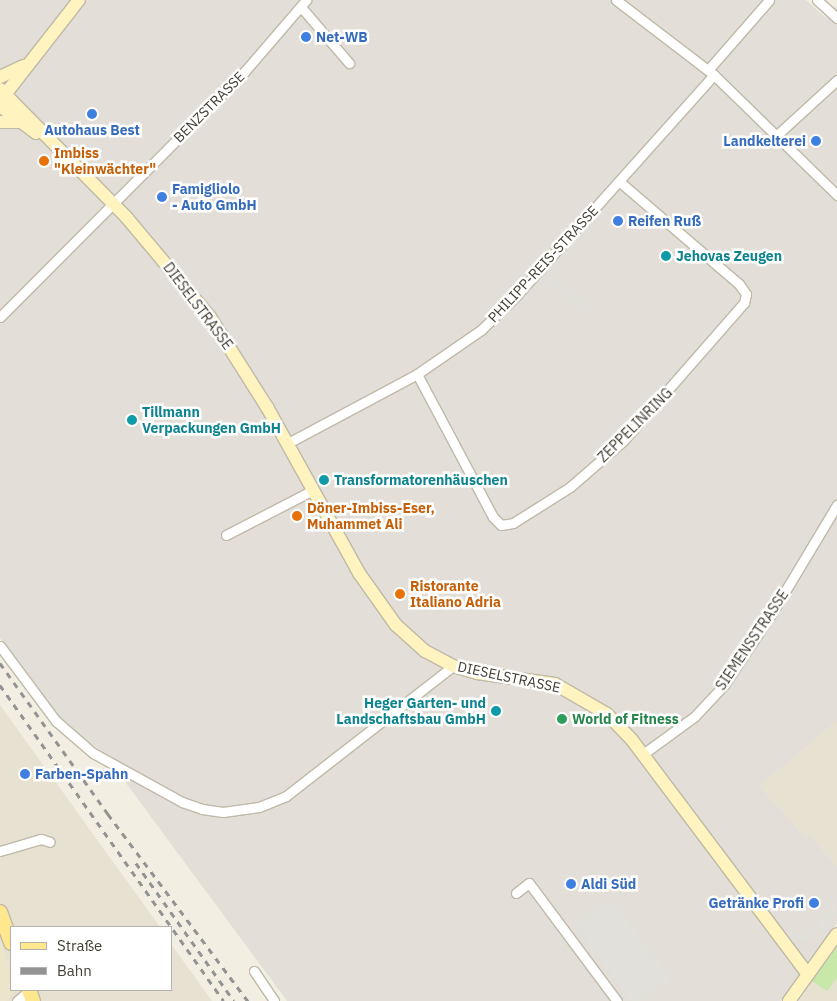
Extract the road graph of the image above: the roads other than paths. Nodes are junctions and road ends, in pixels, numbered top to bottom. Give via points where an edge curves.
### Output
1 (79, 0) edge
2 (616, 0) edge
3 (769, 0) edge
4 (817, 0) edge
5 (303, 4) edge
6 (837, 18) edge
7 (29, 63) junction
8 (350, 63) dead end
9 (711, 72) junction
10 (0, 77) edge
11 (837, 80) edge
12 (2, 94) edge
13 (0, 106) edge
14 (0, 122) edge
15 (22, 122) junction
16 (778, 134) junction
17 (53, 144) junction
18 (620, 182) junction
19 (837, 195) edge
20 (113, 203) junction
21 (0, 317) edge
22 (418, 374) junction
23 (288, 443) junction
24 (313, 490) junction
25 (837, 505) edge
26 (226, 535) dead end
27 (0, 646) edge
28 (453, 666) junction
29 (643, 754) junction
30 (50, 842) dead end
31 (0, 851) edge
32 (516, 893) dead end
33 (0, 912) edge
34 (837, 934) edge
35 (10, 940) edge
36 (254, 971) dead end
37 (808, 974) junction
38 (30, 994) edge
39 (18, 1001) edge
40 (274, 1001) edge
41 (617, 1001) edge
42 (789, 1001) edge

1 - 7 street
2 - 9 street
3 - 9 street, PHILIPP-REIS-STRASSE
4 - 6 street
5 - 8 street, BENZSTRASSE
5 - 20 street, BENZSTRASSE via 245,70
7 - 10 street
7 - 12 street
9 - 16 street
9 - 18 street, PHILIPP-REIS-STRASSE
11 - 16 street
12 - 17 street, DIESELSTRASSE
13 - 15 street, DIESELSTRASSE
14 - 15 street
15 - 17 street, DIESELSTRASSE
16 - 19 street
17 - 20 street, DIESELSTRASSE
18 - 22 street, PHILIPP-REIS-STRASSE via 499,314
18 - 22 street, ZEPPELINRING via 739,284 746,294 744,303 623,441 570,486 513,523 501,525 493,517
20 - 21 street, BENZSTRASSE
20 - 23 street, DIESELSTRASSE via 210,317
22 - 23 street, PHILIPP-REIS-STRASSE
23 - 24 street, DIESELSTRASSE
24 - 26 street
24 - 28 street, DIESELSTRASSE via 347,554 388,615 425,651
25 - 29 street, SIEMENSSTRASSE via 762,630 724,684 694,717
27 - 28 street via 56,721 93,753 182,802 224,812 259,807 286,796
28 - 29 street, DIESELSTRASSE via 477,673 530,678 567,689 609,715
29 - 37 street, DIESELSTRASSE
30 - 31 street via 42,839
32 - 41 street via 528,883
33 - 35 main road
34 - 37 street
36 - 40 street
37 - 42 street
38 - 39 street

